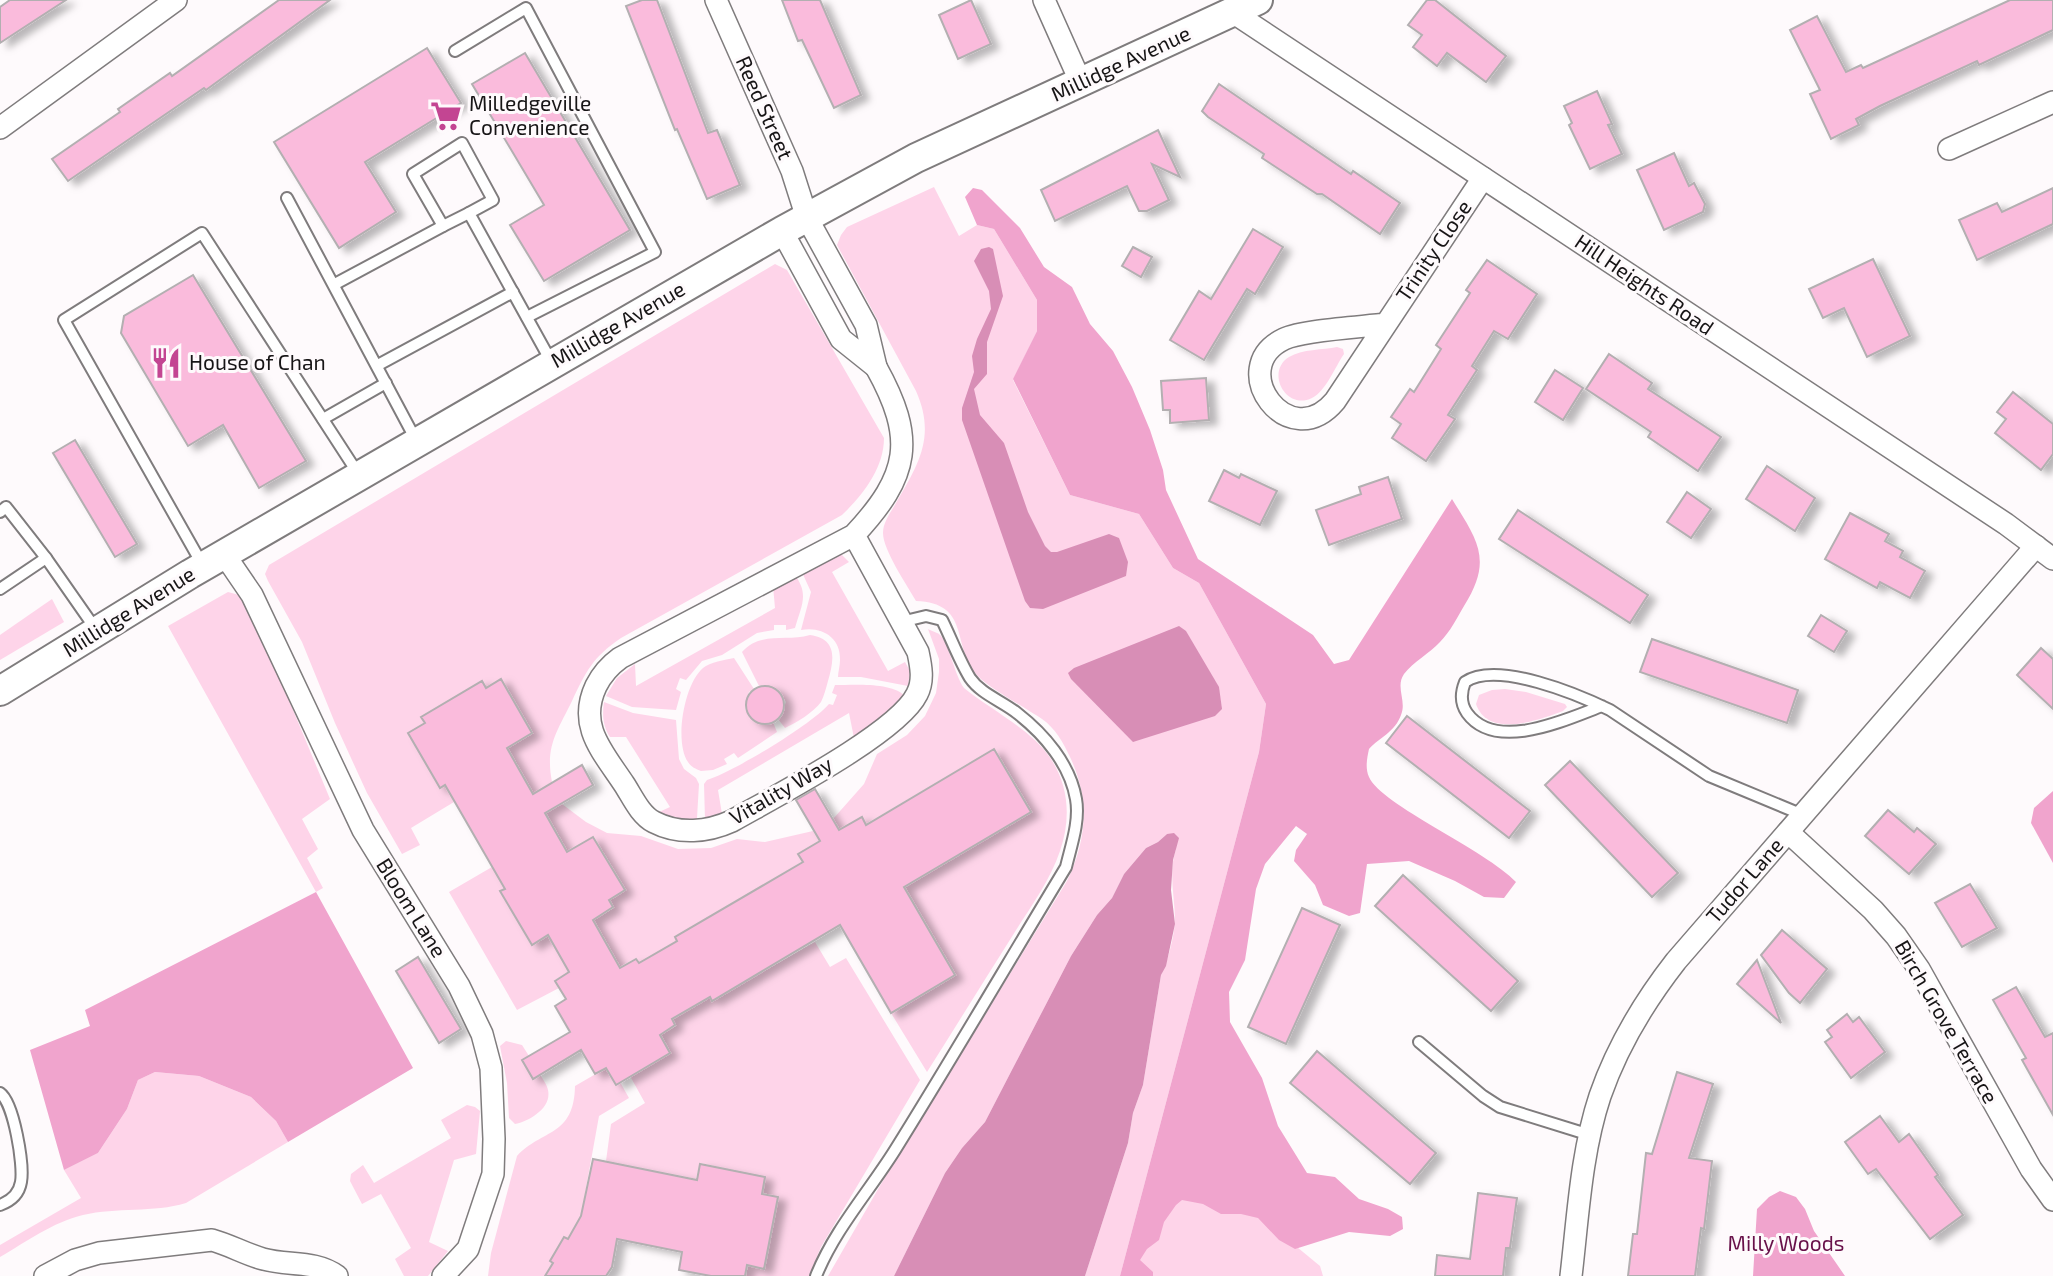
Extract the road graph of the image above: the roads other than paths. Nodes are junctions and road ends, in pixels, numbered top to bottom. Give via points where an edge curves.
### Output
1 (176, 0) edge
2 (716, 0) edge
3 (1044, 0) edge
4 (1246, 6) edge
5 (455, 51) dead end
6 (1081, 83) junction
7 (2053, 102) edge
8 (0, 128) edge
9 (1949, 149) dead end
10 (1483, 177) junction
11 (288, 198) dead end
12 (469, 213) junction
13 (807, 218) junction
14 (443, 226) junction
15 (782, 231) junction
16 (334, 284) junction
17 (513, 292) junction
18 (527, 317) junction
19 (1386, 324) junction
20 (552, 363) junction
21 (378, 365) junction
22 (876, 368) junction
23 (386, 383) junction
24 (323, 419) junction
25 (417, 442) junction
26 (359, 475) junction
27 (0, 512) edge
28 (854, 534) junction
29 (2045, 552) edge
30 (46, 558) junction
31 (213, 560) junction
32 (0, 589) edge
33 (901, 622) junction
34 (97, 632) junction
35 (0, 691) edge
36 (1602, 706) junction
37 (1803, 815) junction
38 (1788, 832) junction
39 (1419, 1042) dead end
40 (0, 1093) edge
41 (1590, 1135) junction
42 (2053, 1200) edge
43 (0, 1205) edge
44 (46, 1276) edge
45 (337, 1276) edge
46 (443, 1276) edge
47 (816, 1276) edge
48 (1571, 1276) edge

1 - 8 street
2 - 13 street, Reed Street via 792,171
3 - 6 street
4 - 6 street, Millidge Avenue
4 - 10 street, Hill Heights Road
5 - 18 lane via 526,8 655,252
6 - 13 street, Millidge Avenue via 916,158
7 - 9 street
10 - 19 street, Trinity Close
10 - 29 street, Hill Heights Road
11 - 16 lane
12 - 14 lane
12 - 14 lane via 493,200 462,144 413,174
12 - 17 lane
13 - 15 street, Millidge Avenue
13 - 22 street, Vitality Way via 866,325
14 - 16 lane
15 - 20 street, Millidge Avenue
15 - 22 street, Vitality Way via 841,339
16 - 21 lane
17 - 18 lane
17 - 21 lane
18 - 20 lane
19 - 19 street, Trinity Close via 1280,341 1261,366 1265,396 1286,415 1321,414 1335,401
20 - 25 street, Millidge Avenue
21 - 23 lane
22 - 28 street, Vitality Way via 891,394 903,445 899,469 877,510
23 - 24 lane
23 - 25 lane
24 - 26 lane
24 - 31 lane via 202,233 64,320
25 - 26 street, Millidge Avenue
26 - 31 street, Millidge Avenue
27 - 30 lane via 6,507
28 - 33 street, Vitality Way
28 - 33 street, Vitality Way via 607,667 588,713 596,741 653,822 682,830 716,828 854,749 910,707 919,692 922,671 918,652
29 - 37 street, Tudor Lane
30 - 32 lane
30 - 34 lane
31 - 34 street, Millidge Avenue
31 - 46 street, Bloom Lane via 252,595 363,830 459,986 482,1034 491,1068 493,1174 468,1249
33 - 47 lane via 926,616 942,620 970,679 1041,734 1064,765 1076,800 1075,831 1066,867 893,1154 826,1250
34 - 35 street, Millidge Avenue
36 - 36 lane via 1544,727 1509,731 1483,726 1466,711 1462,698 1465,682 1489,675 1555,687
36 - 37 lane via 1709,776
37 - 38 street, Tudor Lane
38 - 41 street, Tudor Lane via 1653,991 1617,1056
38 - 42 street, Birch Grove Terrace via 1896,936
39 - 41 lane via 1500,1107
40 - 43 lane via 12,1110 21,1172 13,1199
41 - 48 street, Tudor Lane
44 - 45 street via 99,1253 212,1240 266,1260 315,1265

